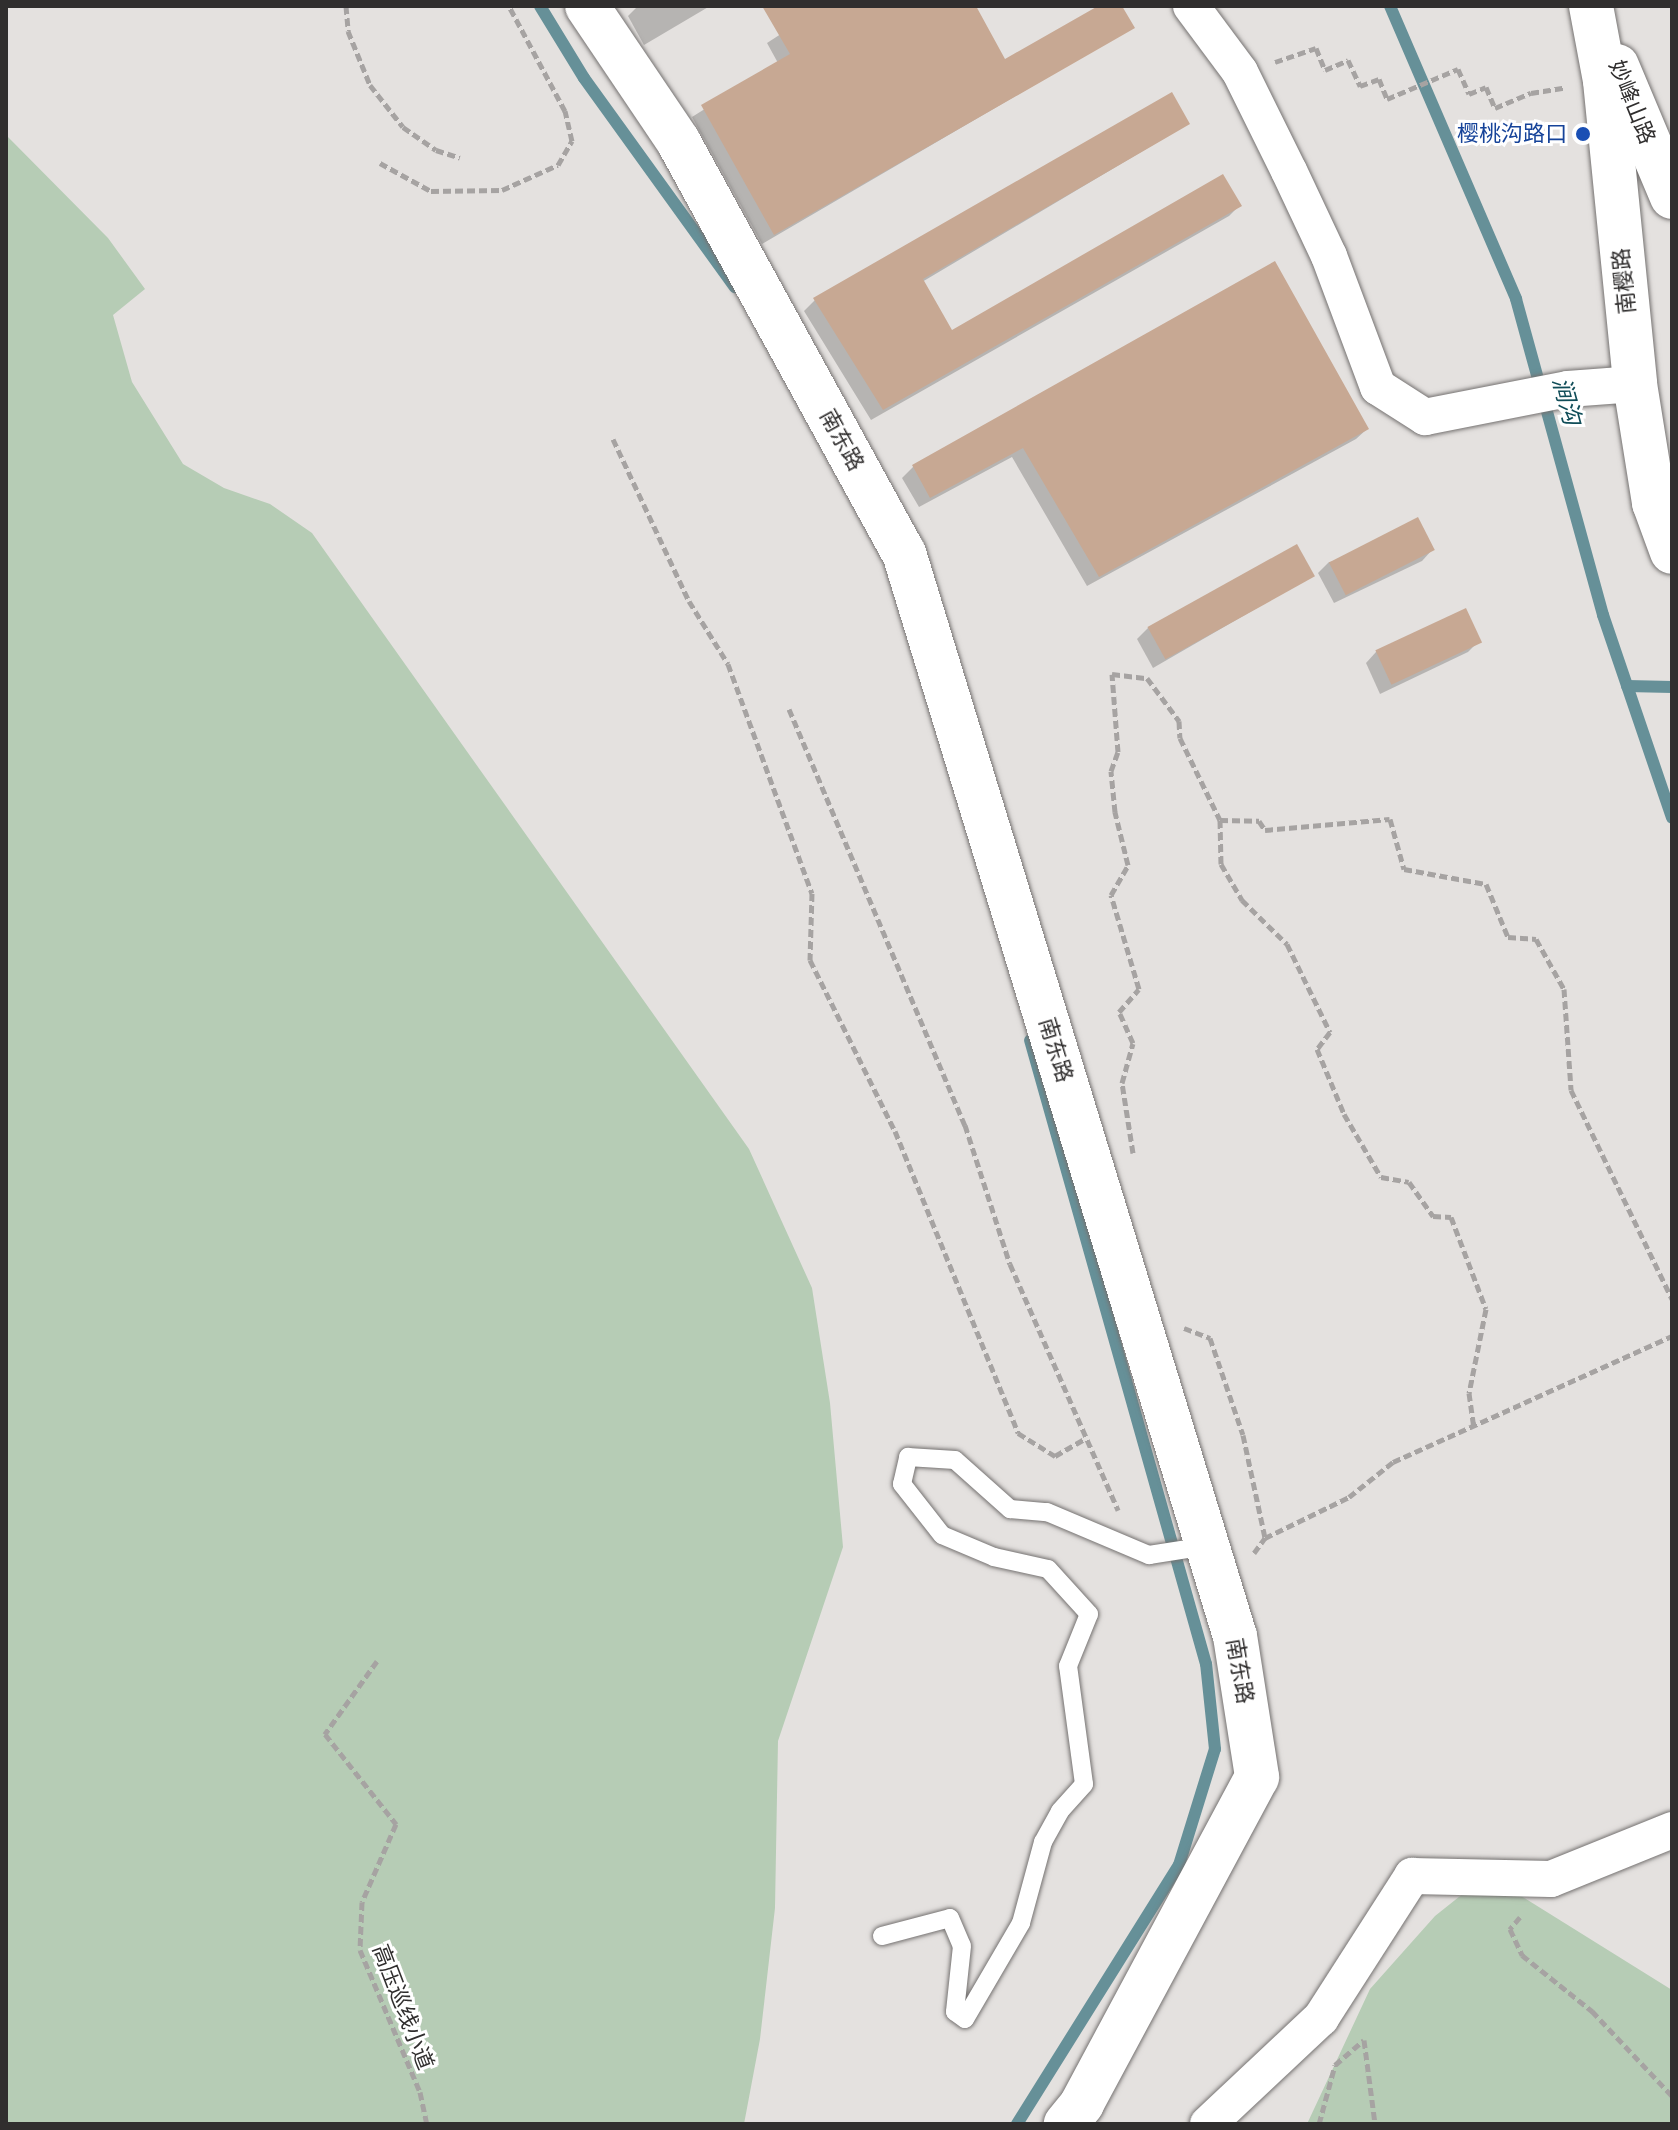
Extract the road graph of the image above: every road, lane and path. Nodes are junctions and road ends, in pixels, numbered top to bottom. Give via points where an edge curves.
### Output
1 (346, 6) edge
2 (509, 6) edge
3 (587, 6) edge
4 (1191, 6) edge
5 (1592, 6) edge
6 (1303, 53) dead end
7 (1531, 93) dead end
8 (460, 158) dead end
9 (380, 163) dead end
10 (1672, 197) edge
11 (1635, 384) junction
12 (613, 439) dead end
13 (1672, 552) edge
14 (789, 709) dead end
15 (1220, 820) junction
16 (1134, 1167) dead end
17 (1672, 1299) edge
18 (1179, 1326) dead end
19 (1672, 1336) edge
20 (1474, 1427) junction
21 (1085, 1439) junction
22 (1265, 1538) junction
23 (1200, 1547) junction
24 (1146, 1552) junction
25 (1223, 1596) junction
26 (377, 1661) dead end
27 (1672, 1830) edge
28 (1551, 1879) junction
29 (882, 1936) dead end
30 (1672, 2096) edge
31 (427, 2124) edge
32 (1066, 2124) edge
33 (1208, 2124) edge
34 (1319, 2124) edge
35 (1375, 2124) edge

1 - 8 path via 348,31 370,85 403,127 436,150
2 - 9 path via 565,111 572,141 558,165 502,190 431,191
3 - 23 street, 南东路 via 678,141 904,553
4 - 11 street via 1240,72 1289,171 1329,256 1378,387 1425,417 1568,389
5 - 10 street, 妙峰山路
5 - 11 street, 南樱路 via 1605,81
6 - 7 path via 1316,48 1325,70 1348,60 1360,86 1379,79 1387,99 1458,69 1469,94 1486,87 1495,108
11 - 13 street, 南樱路 via 1654,503
12 - 21 path via 689,601 728,664 812,893 810,960 895,1131 1018,1433 1055,1456
14 - 21 path via 965,1125 1010,1264
15 - 16 path via 1180,738 1179,721 1147,678 1112,674 1118,752 1111,771 1128,865 1111,895 1139,989 1119,1012 1133,1043 1122,1083
15 - 17 path via 1259,821 1265,830 1390,819 1404,869 1486,884 1508,937 1536,939 1564,989 1571,1090
15 - 20 path via 1221,864 1242,900 1287,944 1330,1032 1317,1049 1344,1114 1381,1177 1409,1182 1433,1216 1451,1217 1486,1309 1469,1393
18 - 22 path via 1210,1338 1243,1435
19 - 20 path
20 - 22 path via 1393,1462 1349,1497
21 - 24 path
22 - 25 path
23 - 24 lane
23 - 25 street, 南东路
24 - 29 lane via 1047,1512 1010,1509 955,1460 908,1457 902,1484 942,1535 994,1557 1048,1569 1089,1614 1068,1666 1084,1784 1060,1811 1043,1842 1021,1923 965,2019 955,2012 962,1946 950,1918
25 - 32 street, 南东路 via 1235,1636 1257,1777 1082,2104
26 - 31 path, 高压巡线小道 via 325,1734 396,1824 362,1902 360,1950 420,2092
27 - 28 street
28 - 30 path via 1510,1929 1522,1955 1592,2011
28 - 33 street via 1412,1876 1321,2018
34 - 35 path via 1335,2065 1364,2040

